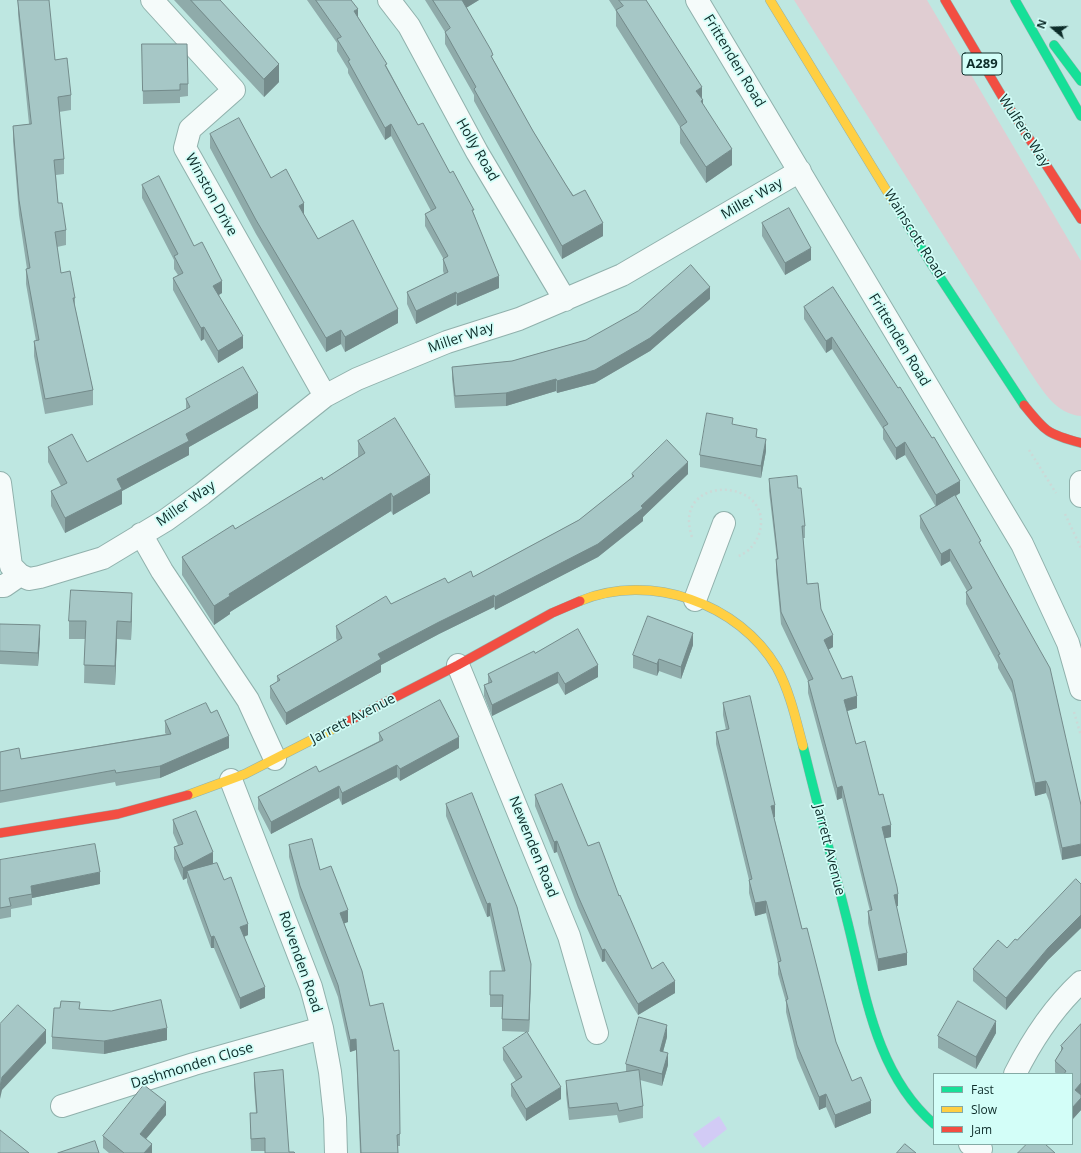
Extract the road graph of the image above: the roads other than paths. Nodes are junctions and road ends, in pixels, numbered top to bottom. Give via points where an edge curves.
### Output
1 (152, 0) edge
2 (389, 0) edge
3 (697, 0) edge
4 (770, 0) edge
5 (945, 0) edge
6 (1015, 0) edge
7 (1019, 0) edge
8 (1081, 81) edge
9 (1081, 116) edge
10 (800, 171) junction
11 (1081, 219) edge
12 (565, 300) junction
13 (325, 396) junction
14 (1081, 443) edge
15 (1081, 482) edge
16 (0, 483) edge
17 (1081, 496) edge
18 (724, 523) dead end
19 (141, 534) junction
20 (20, 575) junction
21 (0, 586) edge
22 (695, 600) junction
23 (458, 665) junction
24 (1077, 698) edge
25 (275, 759) junction
26 (231, 780) junction
27 (0, 833) edge
28 (1081, 982) edge
29 (322, 1028) junction
30 (597, 1033) dead end
31 (1016, 1073) edge
32 (62, 1106) dead end
33 (933, 1123) edge
34 (336, 1153) edge

1 - 13 street, Winston Drive via 234,90 190,129 185,148
2 - 12 street, Holly Road via 409,26 476,152
3 - 10 street, Frittenden Road
4 - 14 street, Wainscott Road via 930,262 1021,402 1043,429 1055,436
5 - 11 street, Wulfere Way / A289 via 1003,98
6 - 9 street
7 - 8 street
10 - 12 street, Miller Way via 622,275
10 - 24 street, Frittenden Road via 1022,544 1068,643
12 - 13 street, Miller Way via 519,319 447,342 358,379
13 - 19 street, Miller Way via 202,494 166,520
15 - 17 street
16 - 20 street via 11,566
18 - 22 street
19 - 20 street, Miller Way via 103,558 40,578 29,579
19 - 25 street, Miller Way via 162,571 248,700
20 - 21 street
22 - 23 street, Jarrett Avenue via 674,593 651,590 606,592 564,608
22 - 33 street, Jarrett Avenue via 723,614 747,632 767,654 782,679 797,723 876,1034 899,1087
23 - 25 street, Jarrett Avenue
23 - 30 street, Newenden Road via 569,936
25 - 26 street, Jarrett Avenue
26 - 27 street, Jarrett Avenue via 147,808
26 - 29 street, Rolvenden Road via 302,961
28 - 31 street via 1044,1025
29 - 32 street, Dashmonden Close via 194,1064
29 - 34 street, Rolvenden Road via 332,1093

